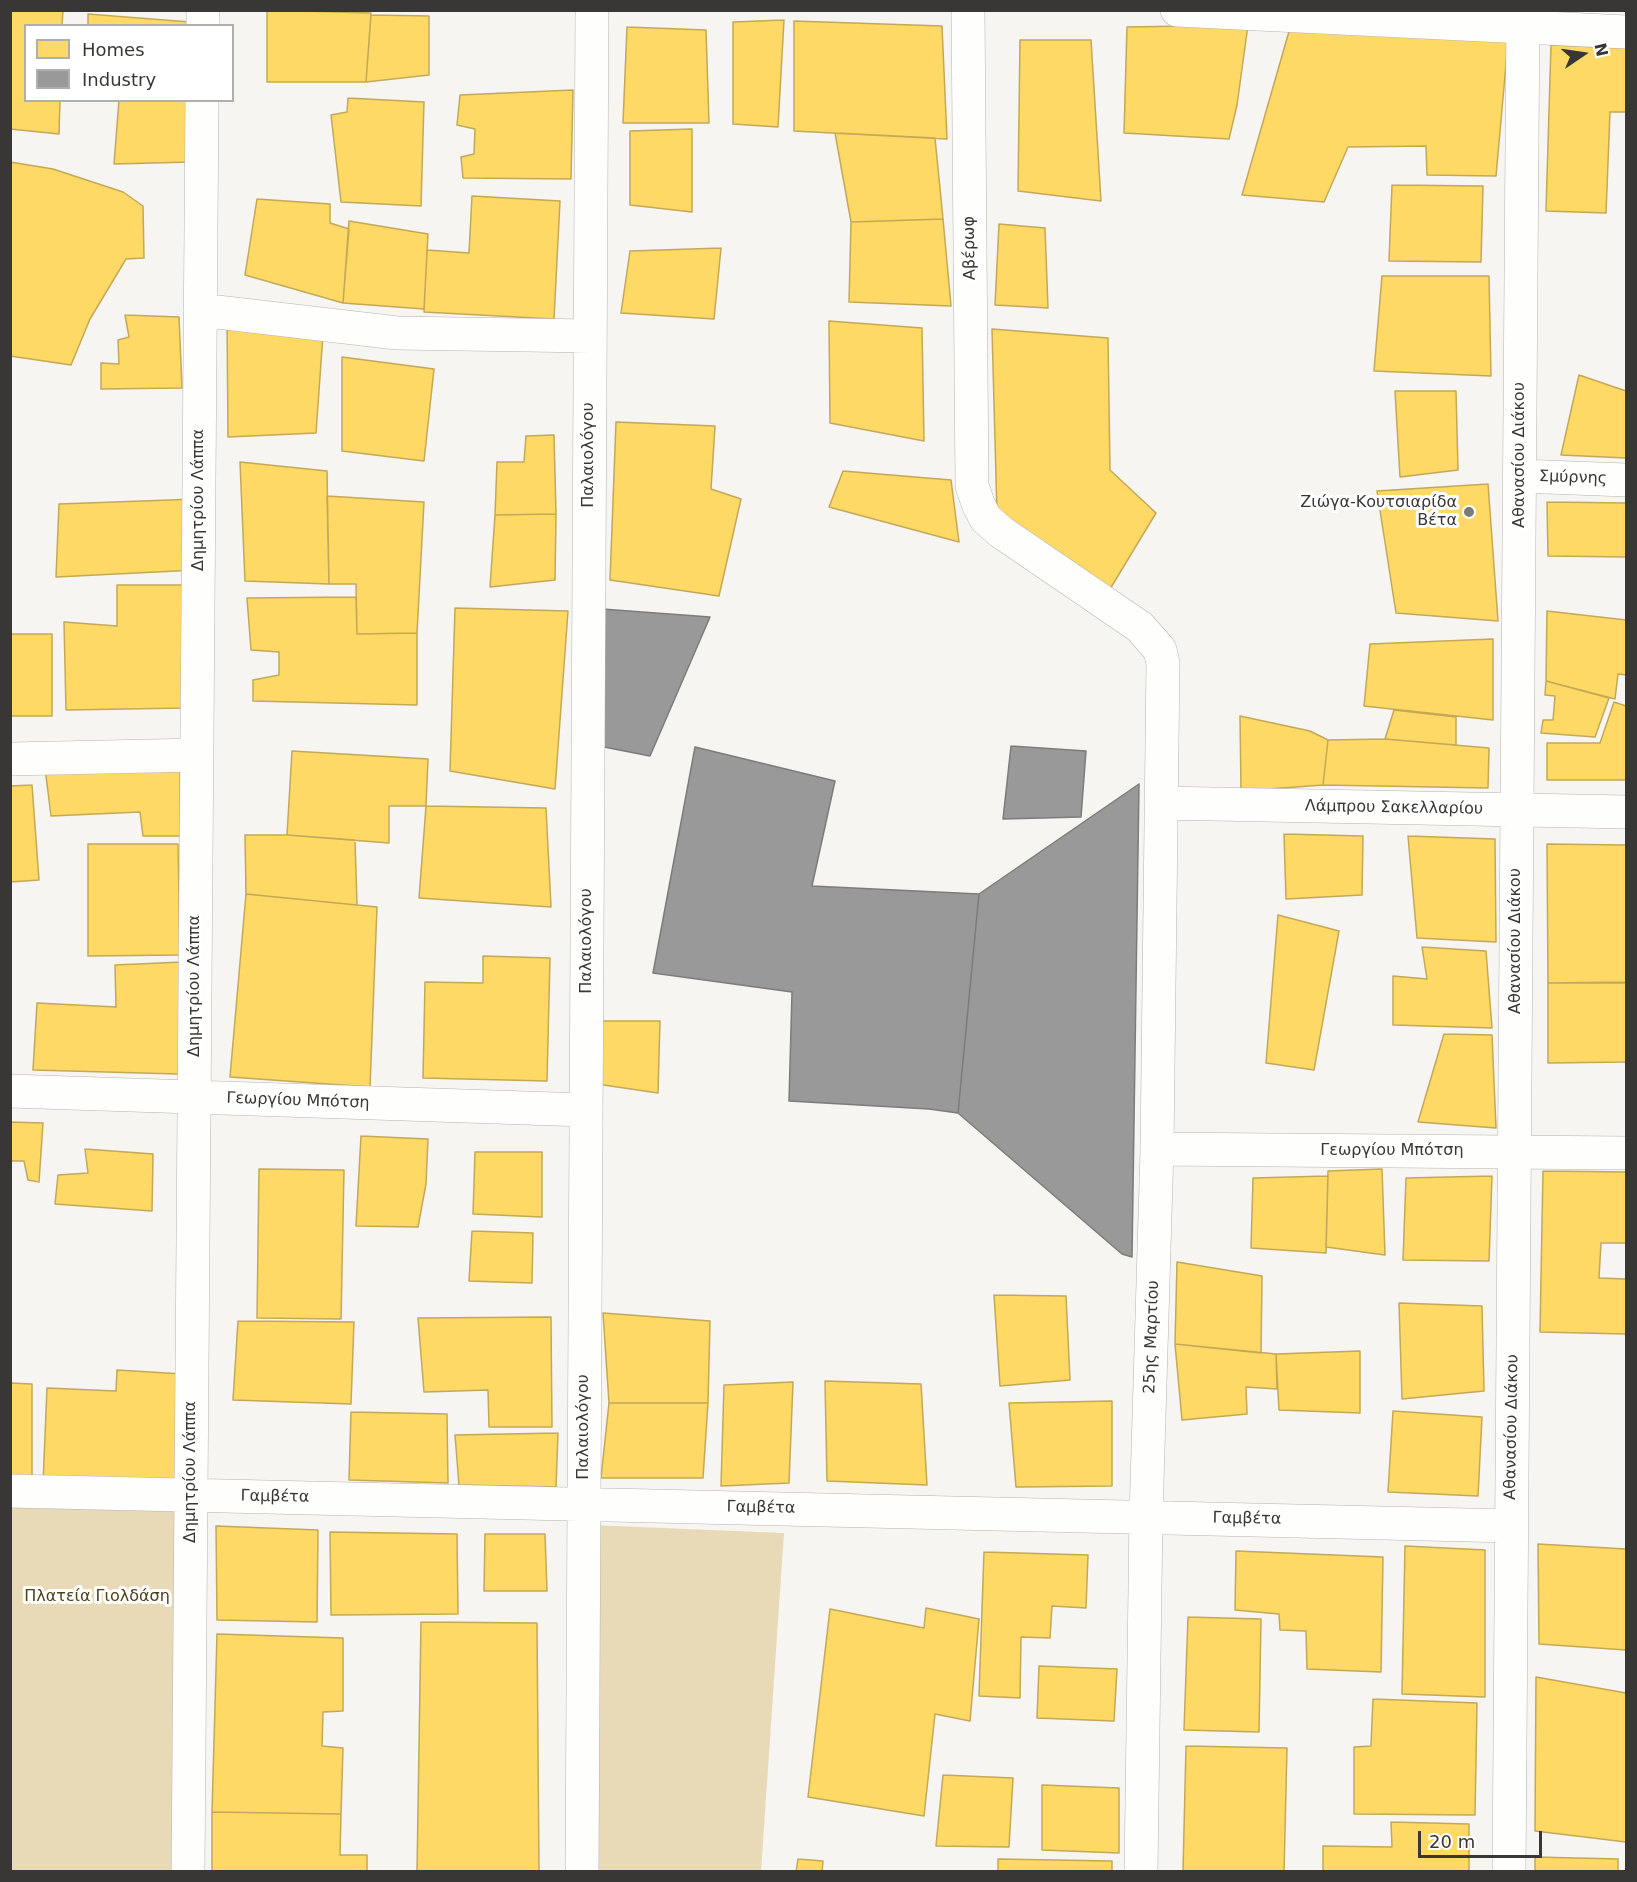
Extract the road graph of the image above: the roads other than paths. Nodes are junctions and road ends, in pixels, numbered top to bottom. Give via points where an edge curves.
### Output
1 (592, 10) edge
2 (968, 10) edge
3 (1177, 10) edge
4 (1523, 19) edge
5 (1626, 32) edge
6 (202, 102) edge
7 (200, 310) junction
8 (590, 336) junction
9 (1520, 476) junction
10 (1626, 480) edge
11 (972, 486) joint
12 (197, 755) junction
13 (10, 759) edge
14 (1161, 803) junction
15 (1517, 810) junction
16 (1626, 812) edge
17 (10, 1091) edge
18 (195, 1097) junction
19 (586, 1110) junction
20 (1157, 1149) junction
21 (1515, 1152) junction
22 (1626, 1153) edge
23 (10, 1491) edge
24 (191, 1495) junction
25 (584, 1504) junction
26 (1146, 1517) junction
27 (1511, 1526) junction
28 (188, 1872) edge
29 (582, 1872) edge
30 (1141, 1872) edge
31 (1509, 1872) edge

1 - 8 street, Παλαιολόγου
2 - 11 street, Αβέρωφ
3 - 4 street
4 - 5 street
4 - 9 street, Αθανασίου Διάκου
6 - 7 street, Δημητρίου Λάππα
7 - 8 street via 397,333
7 - 12 street, Δημητρίου Λάππα
8 - 19 street, Παλαιολόγου
9 - 10 street, Σμύρνης
9 - 15 street, Αθανασίου Διάκου
11 - 14 street, 25ης Μαρτίου via 986,519 1000,532 1140,627 1160,650 1164,663
12 - 13 street
12 - 18 street, Δημητρίου Λάππα
14 - 15 street, Λάμπρου Σακελλαρίου
14 - 20 street, 25ης Μαρτίου
15 - 16 street, Λάμπρου Σακελλαρίου
15 - 21 street, Αθανασίου Διάκου
17 - 18 street, Γεωργίου Μπότση
18 - 19 street, Γεωργίου Μπότση
18 - 24 street, Δημητρίου Λάππα
19 - 25 street, Παλαιολόγου
20 - 21 street, Γεωργίου Μπότση
20 - 26 street, 25ης Μαρτίου
21 - 22 street, Γεωργίου Μπότση
21 - 27 street, Αθανασίου Διάκου
23 - 24 street, Γαμβέτα
24 - 25 street, Γαμβέτα
24 - 28 street, Δημητρίου Λάππα
25 - 26 street, Γαμβέτα
25 - 29 street, Παλαιολόγου
26 - 27 street, Γαμβέτα
26 - 30 street, 25ης Μαρτίου
27 - 31 street, Αθανασίου Διάκου

